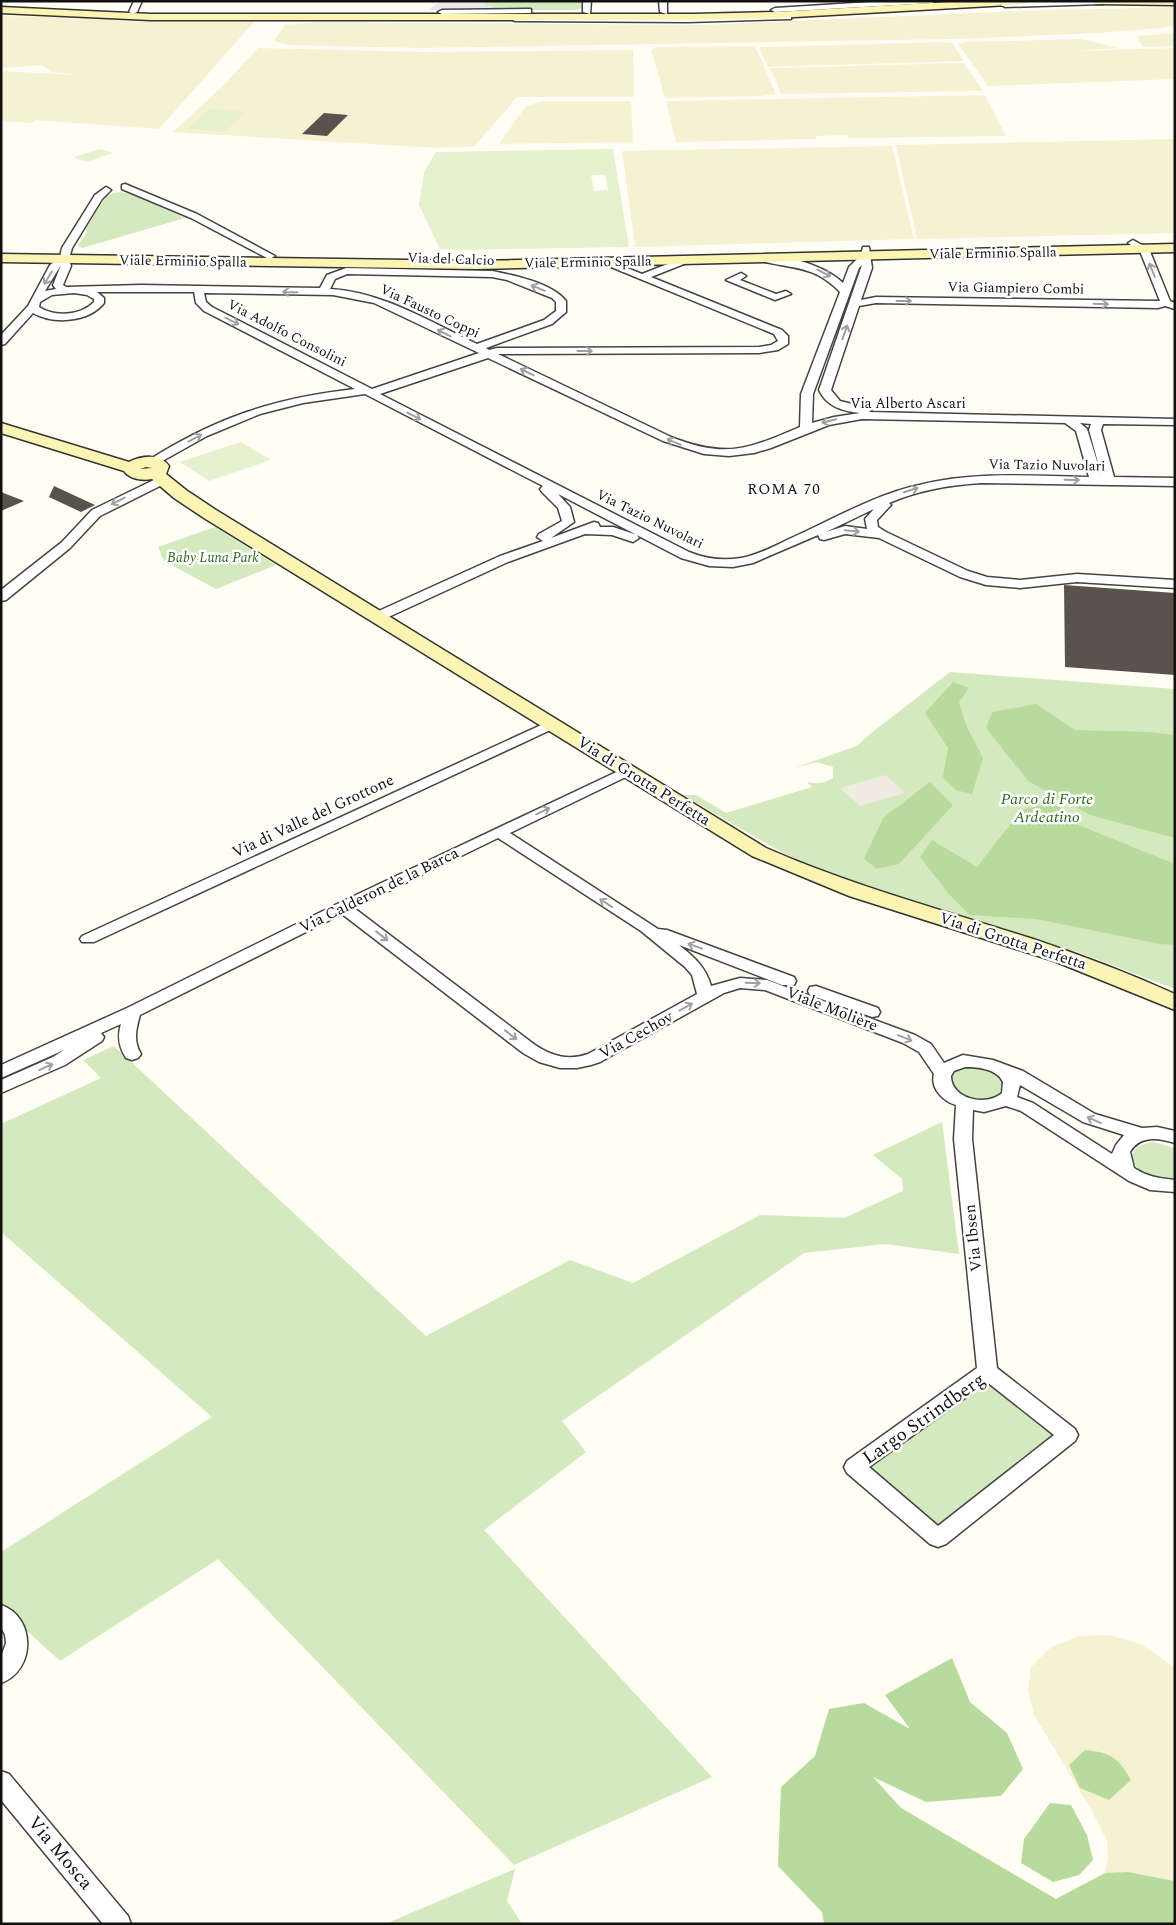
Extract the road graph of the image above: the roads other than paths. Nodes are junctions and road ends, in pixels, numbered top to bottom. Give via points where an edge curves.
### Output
1 (138, 1) edge
2 (587, 1) edge
3 (663, 1) edge
4 (804, 1) edge
5 (932, 1) edge
6 (979, 1) edge
7 (1025, 1) edge
8 (1096, 1) edge
9 (1103, 2) edge
10 (1175, 2) edge
11 (1, 6) edge
12 (843, 7) edge
13 (1, 10) edge
14 (133, 12) junction
15 (586, 12) junction
16 (664, 12) junction
17 (690, 12) junction
18 (438, 14) junction
19 (121, 183) junction
20 (106, 190) junction
21 (1175, 242) edge
22 (1138, 246) junction
23 (1175, 248) edge
24 (1, 251) edge
25 (866, 252) junction
26 (65, 256) junction
27 (1, 258) edge
28 (278, 258) junction
29 (762, 258) junction
30 (686, 260) junction
31 (604, 262) junction
32 (526, 273) dead end
33 (498, 275) junction
34 (642, 277) junction
35 (733, 278) dead end
36 (69, 290) junction
37 (150, 290) junction
38 (199, 290) junction
39 (845, 291) junction
40 (323, 293) junction
41 (781, 297) dead end
42 (100, 301) junction
43 (34, 303) junction
44 (855, 304) junction
45 (1170, 305) edge
46 (51, 315) junction
47 (17, 324) junction
48 (1, 342) edge
49 (483, 351) junction
50 (823, 351) junction
51 (838, 352) junction
52 (814, 375) junction
53 (830, 376) junction
54 (367, 391) junction
55 (971, 415) junction
56 (1174, 418) edge
57 (1068, 420) junction
58 (1101, 420) junction
59 (1, 428) edge
60 (806, 428) junction
61 (157, 472) junction
62 (537, 480) junction
63 (1096, 481) junction
64 (1109, 481) junction
65 (1175, 482) edge
66 (892, 498) junction
67 (612, 518) junction
68 (568, 522) joint
69 (585, 530) junction
70 (622, 533) junction
71 (819, 534) junction
72 (882, 535) junction
73 (654, 539) junction
74 (504, 559) junction
75 (1175, 584) edge
76 (1, 597) edge
77 (377, 617) junction
78 (552, 724) junction
79 (627, 771) junction
80 (499, 832) junction
81 (343, 907) junction
82 (647, 928) junction
83 (88, 939) dead end
84 (706, 996) junction
85 (1175, 1003) edge
86 (836, 1005) junction
87 (133, 1012) junction
88 (872, 1012) dead end
89 (132, 1054) dead end
90 (1002, 1070) junction
91 (1, 1072) edge
92 (943, 1073) junction
93 (1, 1087) edge
94 (1006, 1100) junction
95 (965, 1104) junction
96 (1141, 1134) junction
97 (1175, 1137) edge
98 (1126, 1169) junction
99 (1174, 1188) edge
100 (987, 1371) junction
101 (1, 1614) edge
102 (1, 1673) edge
103 (1, 1782) edge
104 (119, 1924) edge

1 - 14 street
2 - 15 street
3 - 16 street
4 - 17 street via 762,8
5 - 12 street
6 - 12 main road
7 - 12 main road
8 - 9 main road
9 - 10 main road
9 - 12 street
11 - 14 main road
12 - 17 street
12 - 18 main road via 694,18
13 - 18 main road via 146,17
14 - 18 main road
15 - 16 street
15 - 18 street
16 - 17 street
19 - 20 street
19 - 20 street via 97,185
19 - 28 street
20 - 26 street via 98,197
21 - 22 main road, Viale Erminio Spalla
22 - 23 main road, Viale Erminio Spalla
22 - 25 main road, Viale Erminio Spalla
45 -> 22 street
24 - 26 main road, Viale Erminio Spalla
25 - 28 main road, Viale Erminio Spalla
25 - 29 main road, Viale Erminio Spalla
25 - 39 street via 854,267
25 - 44 street via 868,268
26 - 27 main road, Viale Erminio Spalla
26 - 28 main road, Viale Erminio Spalla
26 - 36 street via 66,264 58,285
26 -> 43 street via 57,263
28 - 31 main road, Viale Erminio Spalla via 476,265
29 - 30 main road, Viale Erminio Spalla
29 -> 39 street via 820,270
30 - 31 main road, Viale Erminio Spalla
30 - 34 street
31 - 34 street
32 - 33 street
33 - 40 street, Via del Calcio via 350,270 333,276
49 -> 33 street, Via del Calcio via 554,319 562,310 558,298 537,287
49 -> 34 street via 759,350 777,347 784,340 778,332
35 - 41 street
36 - 37 street, Via Fausto Coppi
36 - 42 street via 93,294
36 - 43 street via 47,294
37 - 38 street, Via Fausto Coppi
37 - 42 street, Via Fausto Coppi via 114,292
40 -> 38 street, Via Fausto Coppi
38 -> 54 street, Via Adolfo Consolini via 201,303 208,309
39 - 50 street
49 -> 40 street, Via Fausto Coppi via 372,299
42 - 46 street, Via Fausto Coppi via 85,312
43 - 46 street via 39,312
43 - 47 street
44 -> 45 street, Via Giampiero Combi via 876,300
51 -> 44 street
46 - 47 street
47 - 48 street
49 - 54 street
60 -> 49 street, Via Alberto Ascari via 766,446 745,451 694,449
50 - 51 street
50 - 52 street
51 - 53 street
52 - 53 street
52 - 60 street via 806,398
53 - 55 street, Via Alberto Ascari via 826,393 838,404 858,409
61 -> 54 street via 170,451 241,416 297,400
54 -> 62 street, Via Tazio Nuvolari
55 - 56 street, Via Alberto Ascari
55 - 57 street, Via Alberto Ascari
55 -> 60 street, Via Alberto Ascari via 850,417
56 - 58 street, Via Alberto Ascari
57 - 58 street, Via Alberto Ascari
57 - 63 street via 1081,430
58 - 64 street via 1095,430
59 - 61 main road, Via di Grotta Perfetta via 131,468 136,474
61 -> 76 street via 96,513 66,545
61 - 77 main road, Via di Grotta Perfetta via 210,514
62 - 67 street, Via Tazio Nuvolari
62 - 68 street, Via Tazio Nuvolari via 564,507
63 - 64 street, Via Tazio Nuvolari
66 -> 63 street, Via Tazio Nuvolari via 917,488 961,480
64 - 65 street, Via Tazio Nuvolari
66 - 71 street, Via Tazio Nuvolari
66 - 72 street, Via Tazio Nuvolari via 871,519 872,528
67 - 69 street
67 - 73 street, Via Tazio Nuvolari
68 - 74 street
69 - 70 street, Via Tazio Nuvolari
69 - 74 street
70 - 71 street, Via Tazio Nuvolari via 682,563 721,570 758,566
70 - 73 street
71 -> 72 street, Via Tazio Nuvolari via 845,530
71 - 73 street, Via Tazio Nuvolari via 755,558 730,563 694,558
72 - 75 street via 986,581 1020,584 1077,578
74 - 77 street
77 - 78 main road, Via di Grotta Perfetta
78 - 79 main road, Via di Grotta Perfetta
78 - 83 street, Via di Valle del Grottone
80 -> 79 street, Via Calderon de la Barca
79 - 85 main road, Via di Grotta Perfetta via 743,843 791,867 1080,962
80 - 81 street, Via Calderon de la Barca
82 -> 80 street
81 -> 84 street, Via Cechov via 529,1049 558,1063 575,1064 594,1058
81 - 87 street, Via Calderon de la Barca
82 - 84 street via 691,963 700,974
86 -> 82 street, Viale Molière
84 -> 86 street, Viale Molière via 729,985 749,983
86 - 88 street, Viale Molière
86 -> 92 street, Viale Molière via 918,1044 930,1054
87 - 89 street via 126,1032
87 - 91 street, Via Calderon de la Barca
93 -> 87 street, Via Calderon de la Barca via 59,1061
90 - 92 street via 972,1060 954,1064
90 - 94 street via 1012,1089
96 -> 90 street via 1088,1118
92 - 95 street via 942,1087 955,1100
94 - 95 street via 986,1106
94 - 98 street via 1027,1107
95 - 100 street, Via Ibsen via 963,1139
96 - 97 street
96 - 98 street via 1128,1141 1121,1152
98 - 99 street via 1150,1184
100 - 100 street, Largo Strindberg via 854,1467 938,1538 1068,1435
101 - 102 street via 14,1626 18,1643 16,1654
103 - 104 street, Via Mosca

